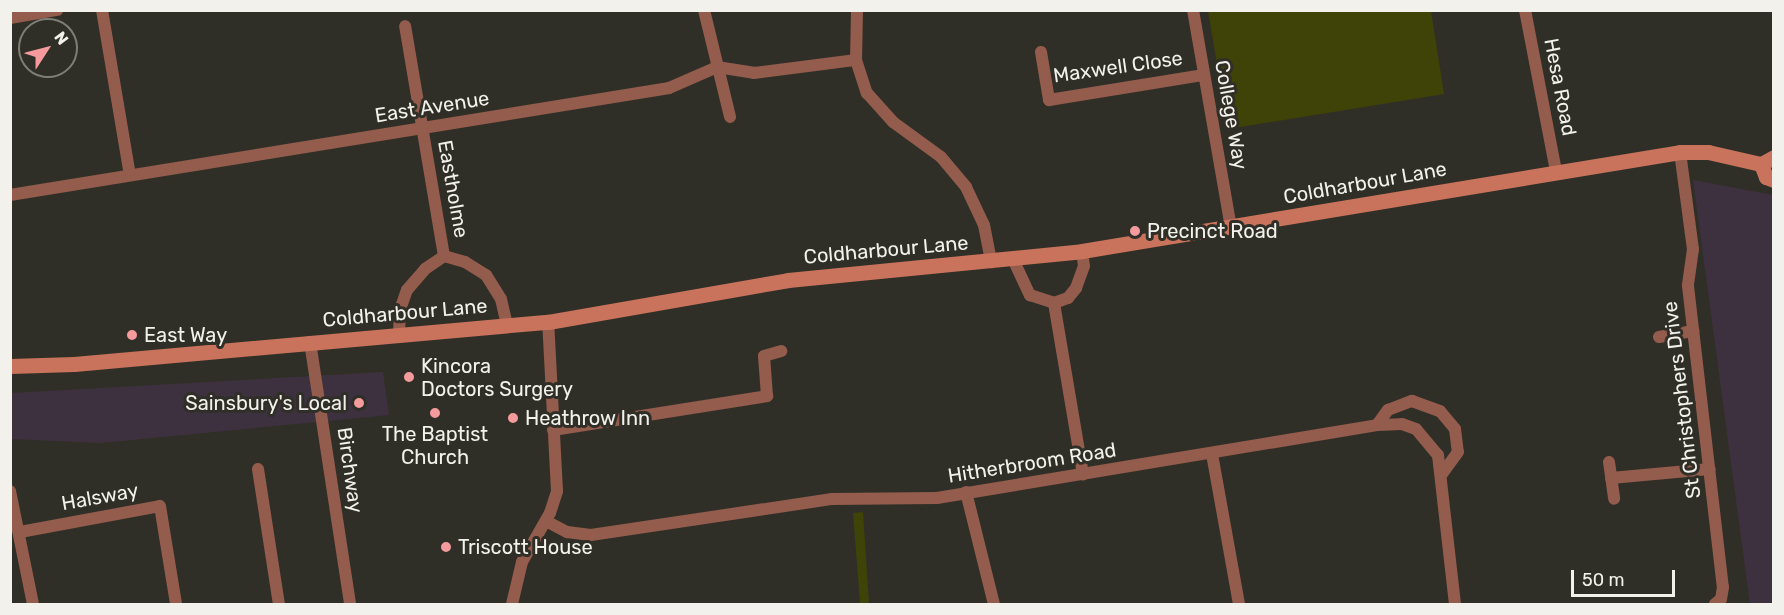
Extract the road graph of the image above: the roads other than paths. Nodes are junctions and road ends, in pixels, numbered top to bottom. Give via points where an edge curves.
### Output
1 (57, 10) edge
2 (102, 10) edge
3 (704, 10) edge
4 (857, 10) edge
5 (1194, 10) edge
6 (1525, 10) edge
7 (10, 18) edge
8 (405, 26) dead end
9 (1041, 52) dead end
10 (856, 60) junction
11 (717, 67) junction
12 (1204, 75) junction
13 (730, 117) dead end
14 (423, 129) junction
15 (1680, 152) junction
16 (1767, 160) edge
17 (1556, 171) junction
18 (130, 175) junction
19 (1773, 180) edge
20 (10, 195) edge
21 (1231, 227) junction
22 (1083, 251) junction
23 (444, 256) junction
24 (1014, 259) junction
25 (991, 262) junction
26 (1054, 303) junction
27 (548, 322) junction
28 (507, 325) junction
29 (1693, 331) junction
30 (399, 335) junction
31 (1659, 337) dead end
32 (310, 342) junction
33 (781, 351) dead end
34 (10, 366) edge
35 (1377, 425) junction
36 (553, 430) junction
37 (1212, 454) junction
38 (1608, 462) dead end
39 (258, 469) dead end
40 (1710, 469) junction
41 (1442, 474) junction
42 (1083, 475) junction
43 (1611, 478) junction
44 (10, 490) edge
45 (966, 492) junction
46 (1614, 499) dead end
47 (546, 521) junction
48 (20, 532) junction
49 (33, 604) edge
50 (176, 604) edge
51 (279, 604) edge
52 (350, 604) edge
53 (512, 604) edge
54 (994, 604) edge
55 (1239, 604) edge
56 (1455, 604) edge
57 (1715, 604) edge

1 - 7 street
2 - 18 street
3 - 11 street
4 - 10 street
5 - 12 street, College Way
6 - 17 street, Hesa Road
8 - 14 street, Eastholme
9 - 12 street, Maxwell Close via 1049,100
10 - 11 street via 754,73
10 - 25 street via 863,84 879,109 930,146 966,188 980,212
11 - 13 street
11 - 14 street, East Avenue via 669,88
12 - 21 street, College Way
14 - 18 street, East Avenue
14 - 23 street, Eastholme
15 - 16 street, Coldharbour Lane
15 - 17 street, Coldharbour Lane
15 - 29 street, St Christophers Drive via 1693,249 1688,286
16 - 19 street, Coldharbour Lane via 1766,177
17 - 21 street, Coldharbour Lane
18 - 20 street, East Avenue
21 - 22 street, Coldharbour Lane
22 - 24 street, Coldharbour Lane
22 - 26 street via 1084,266 1076,288 1068,298
23 - 28 street, Eastholme via 465,261 486,274 504,308
23 - 30 street, Eastholme via 425,269 407,290 400,310
24 - 25 street, Coldharbour Lane
24 - 26 street via 1030,295
25 - 27 street, Coldharbour Lane via 788,280
26 - 42 street
27 - 28 street, Coldharbour Lane
27 - 36 street
28 - 30 street, Coldharbour Lane
29 - 31 street
29 - 40 street, St Christophers Drive
30 - 32 street, Coldharbour Lane
32 - 34 street, Coldharbour Lane via 74,364
32 - 52 street, Birchway
33 - 36 street via 764,356 767,396
35 - 37 street, Hitherbroom Road
35 - 41 street, Hitherbroom Road via 1402,424 1416,429 1432,444
35 - 41 street via 1388,410 1405,401 1419,401 1440,411 1455,429 1459,446 1455,459
36 - 47 street via 557,482
37 - 42 street, Hitherbroom Road
37 - 55 street
38 - 43 street
39 - 51 street
40 - 43 street
40 - 57 street, St Christophers Drive via 1723,587 1721,599
41 - 56 street, Hitherbroom Road
42 - 45 street, Hitherbroom Road
43 - 46 street
44 - 48 street
45 - 47 street, Hitherbroom Road via 920,500 832,499 591,535 567,532
45 - 54 street
47 - 53 street via 522,562
48 - 49 street
48 - 50 street, Halsway via 160,506

